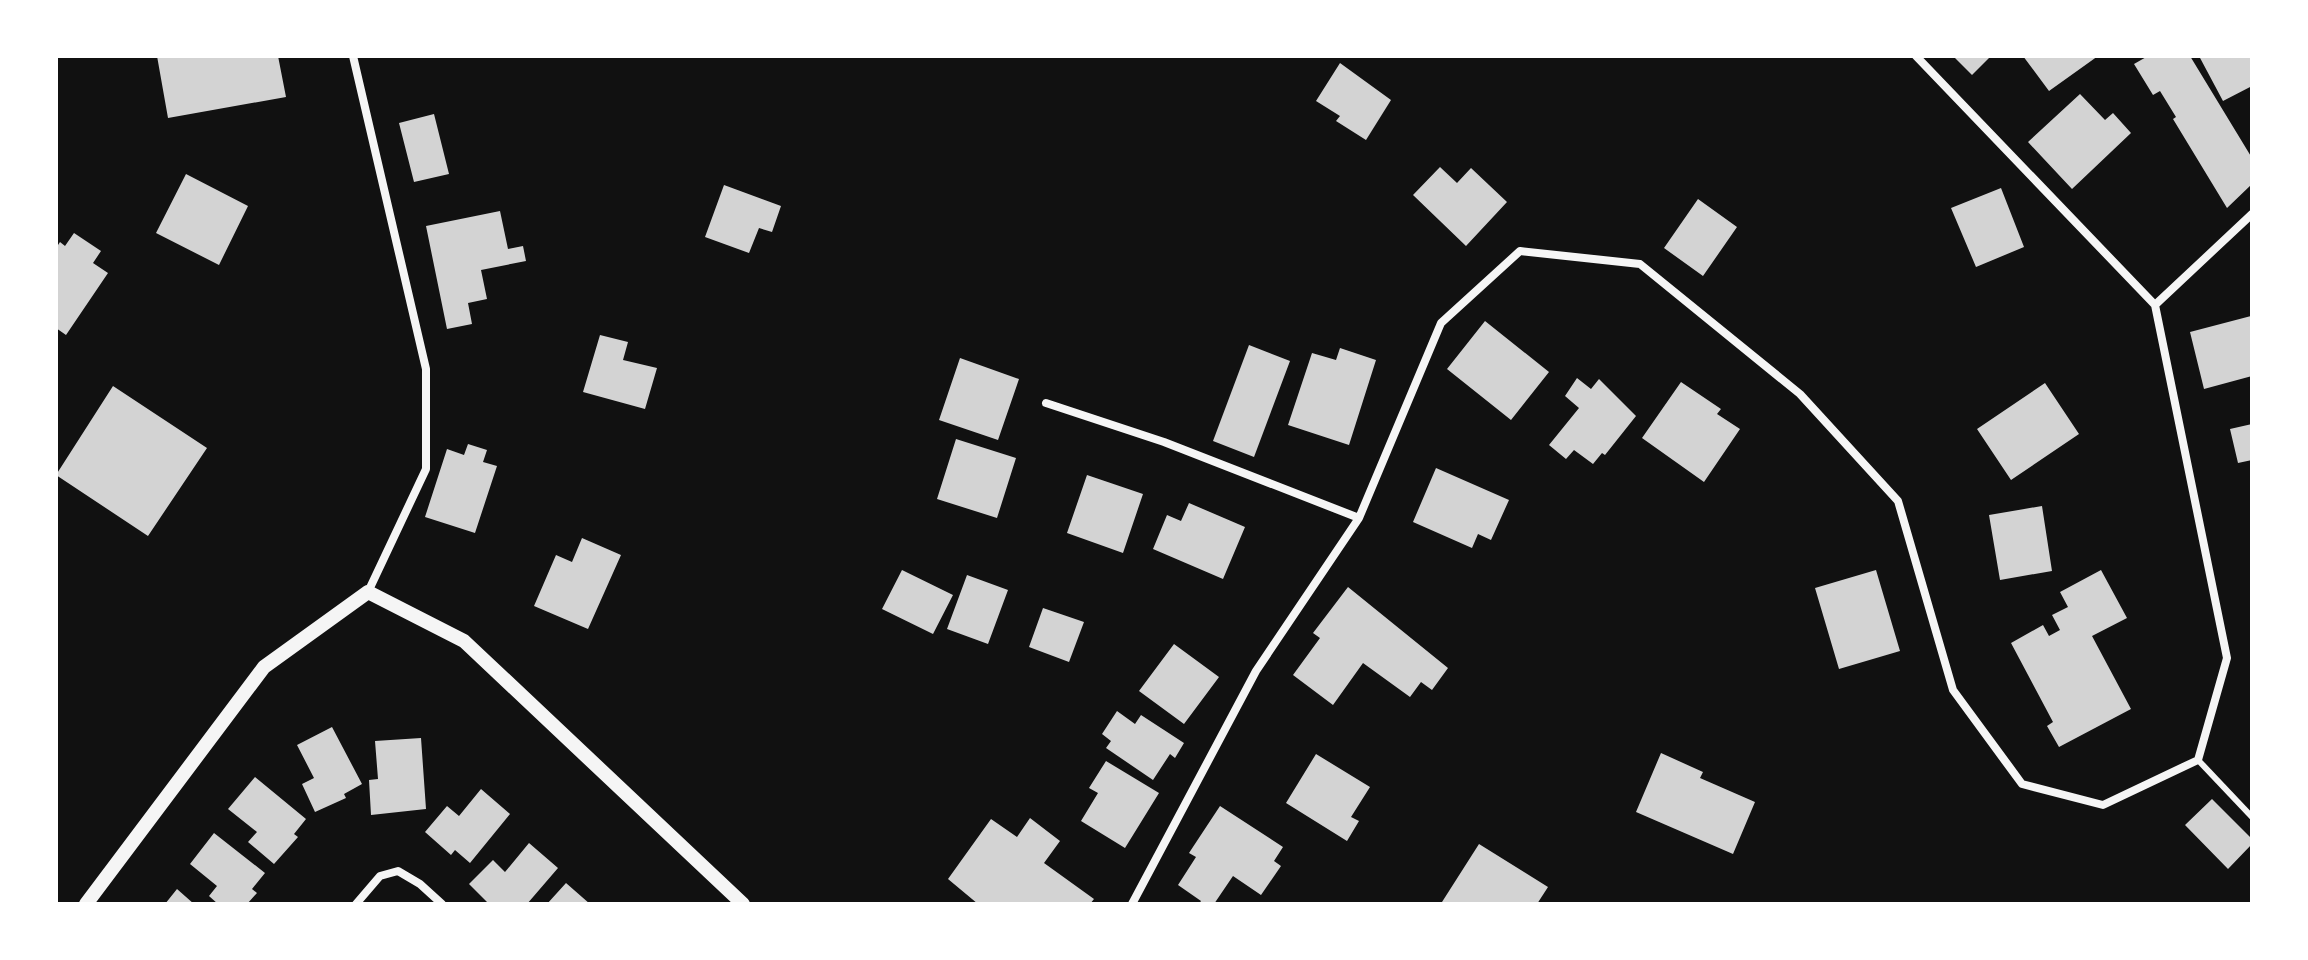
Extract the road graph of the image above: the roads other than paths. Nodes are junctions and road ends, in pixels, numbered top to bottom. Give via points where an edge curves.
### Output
1 (353, 56) edge
2 (1916, 56) edge
3 (2252, 214) edge
4 (2155, 305) junction
5 (1046, 403) dead end
6 (1359, 518) junction
7 (368, 592) junction
8 (2198, 760) junction
9 (2252, 817) edge
10 (86, 904) edge
11 (356, 904) edge
12 (442, 904) edge
13 (743, 904) edge
14 (1132, 904) edge

1 - 7 street via 426,369 426,469
2 - 4 street
3 - 4 street
4 - 8 street via 2227,658
5 - 6 street via 1164,442
6 - 8 street via 1441,323 1520,251 1640,264 1800,394 1898,501 1953,690 2022,784 2103,805
6 - 14 street via 1256,671
7 - 10 street via 264,667
7 - 13 street via 464,641
8 - 9 lane
11 - 12 street via 380,876 398,871

